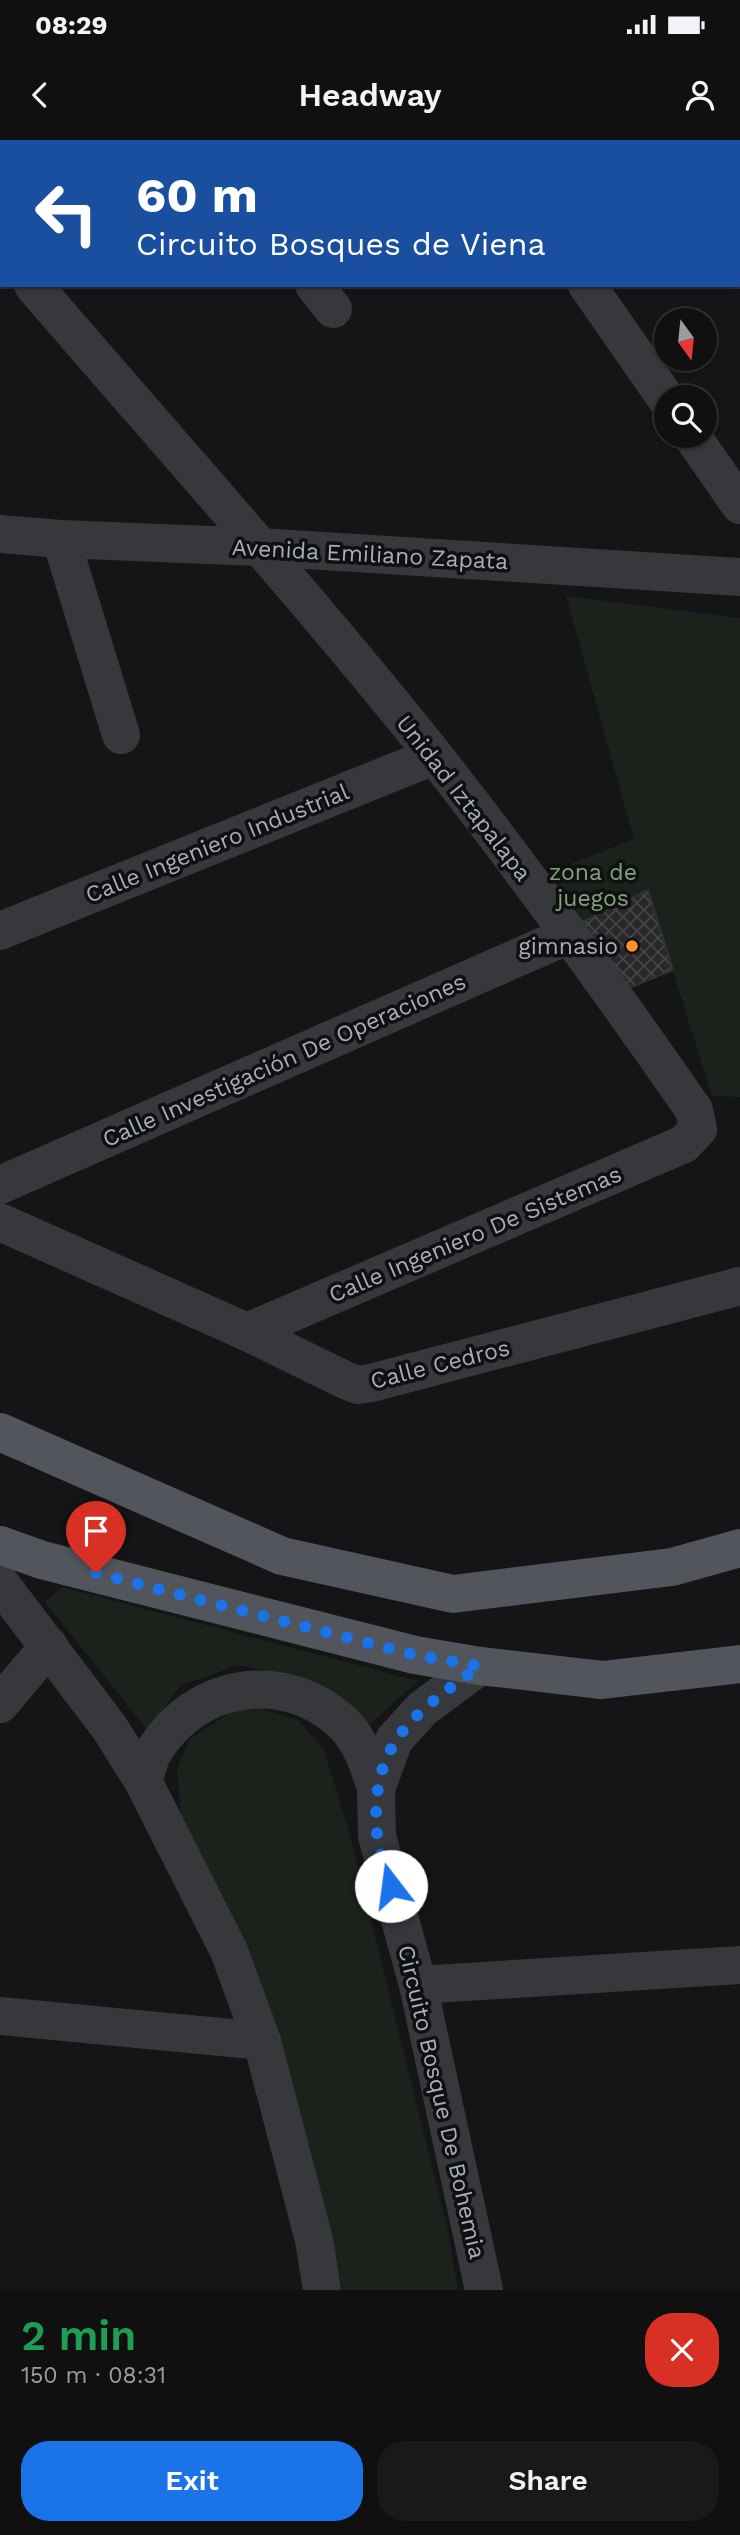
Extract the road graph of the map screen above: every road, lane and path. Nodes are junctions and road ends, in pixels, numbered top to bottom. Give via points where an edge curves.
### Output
1 (35, 287) edge
2 (588, 287) edge
3 (657, 385) edge
4 (701, 448) edge
5 (739, 501) edge
6 (0, 534) edge
7 (61, 539) junction
8 (259, 547) junction
9 (740, 577) edge
10 (121, 735) dead end
11 (434, 756) junction
12 (0, 931) edge
13 (569, 934) junction
14 (698, 1129) joint
15 (0, 1185) edge
16 (0, 1222) edge
17 (740, 1286) edge
18 (247, 1332) junction
19 (0, 1432) edge
20 (0, 1545) edge
21 (740, 1548) edge
22 (0, 1583) edge
23 (49, 1646) junction
24 (740, 1664) edge
25 (480, 1666) junction
26 (0, 1704) edge
27 (144, 1781) junction
28 (376, 1789) junction
29 (740, 1965) edge
30 (418, 1985) junction
31 (0, 2016) edge
32 (262, 2041) junction
33 (322, 2290) edge
34 (484, 2290) edge

1 - 8 street, Unidad Iztapalapa
2 - 3 street
4 - 5 street
6 - 7 street, Avenida Emiliano Zapata
7 - 8 street, Avenida Emiliano Zapata
7 - 10 street
8 - 9 street, Avenida Emiliano Zapata
8 - 11 street, Unidad Iztapalapa
11 - 12 street, Calle Ingeniero Industrial
11 - 13 street, Unidad Iztapalapa
13 - 14 street, Unidad Iztapalapa via 694,1110
13 - 15 street, Calle Investigación De Operaciones
14 - 18 street, Calle Ingeniero De Sistemas via 684,1144
16 - 18 street, Calle Cedros
17 - 18 street, Calle Cedros via 358,1385
19 - 21 main road via 282,1556 453,1594 672,1567
20 - 25 main road via 389,1648
22 - 23 street
23 - 26 street
23 - 27 street
24 - 25 main road via 602,1680
25 - 28 street, Circuito Bosque De Bohemia via 422,1709 394,1741
27 - 28 street via 152,1752 175,1723 205,1701 241,1690 278,1690 313,1701 344,1724 365,1754
27 - 32 street via 229,1951
28 - 30 street, Circuito Bosque De Bohemia via 377,1836
29 - 30 street
30 - 34 street, Circuito Bosque De Bohemia
31 - 32 street
32 - 33 street via 314,2240

